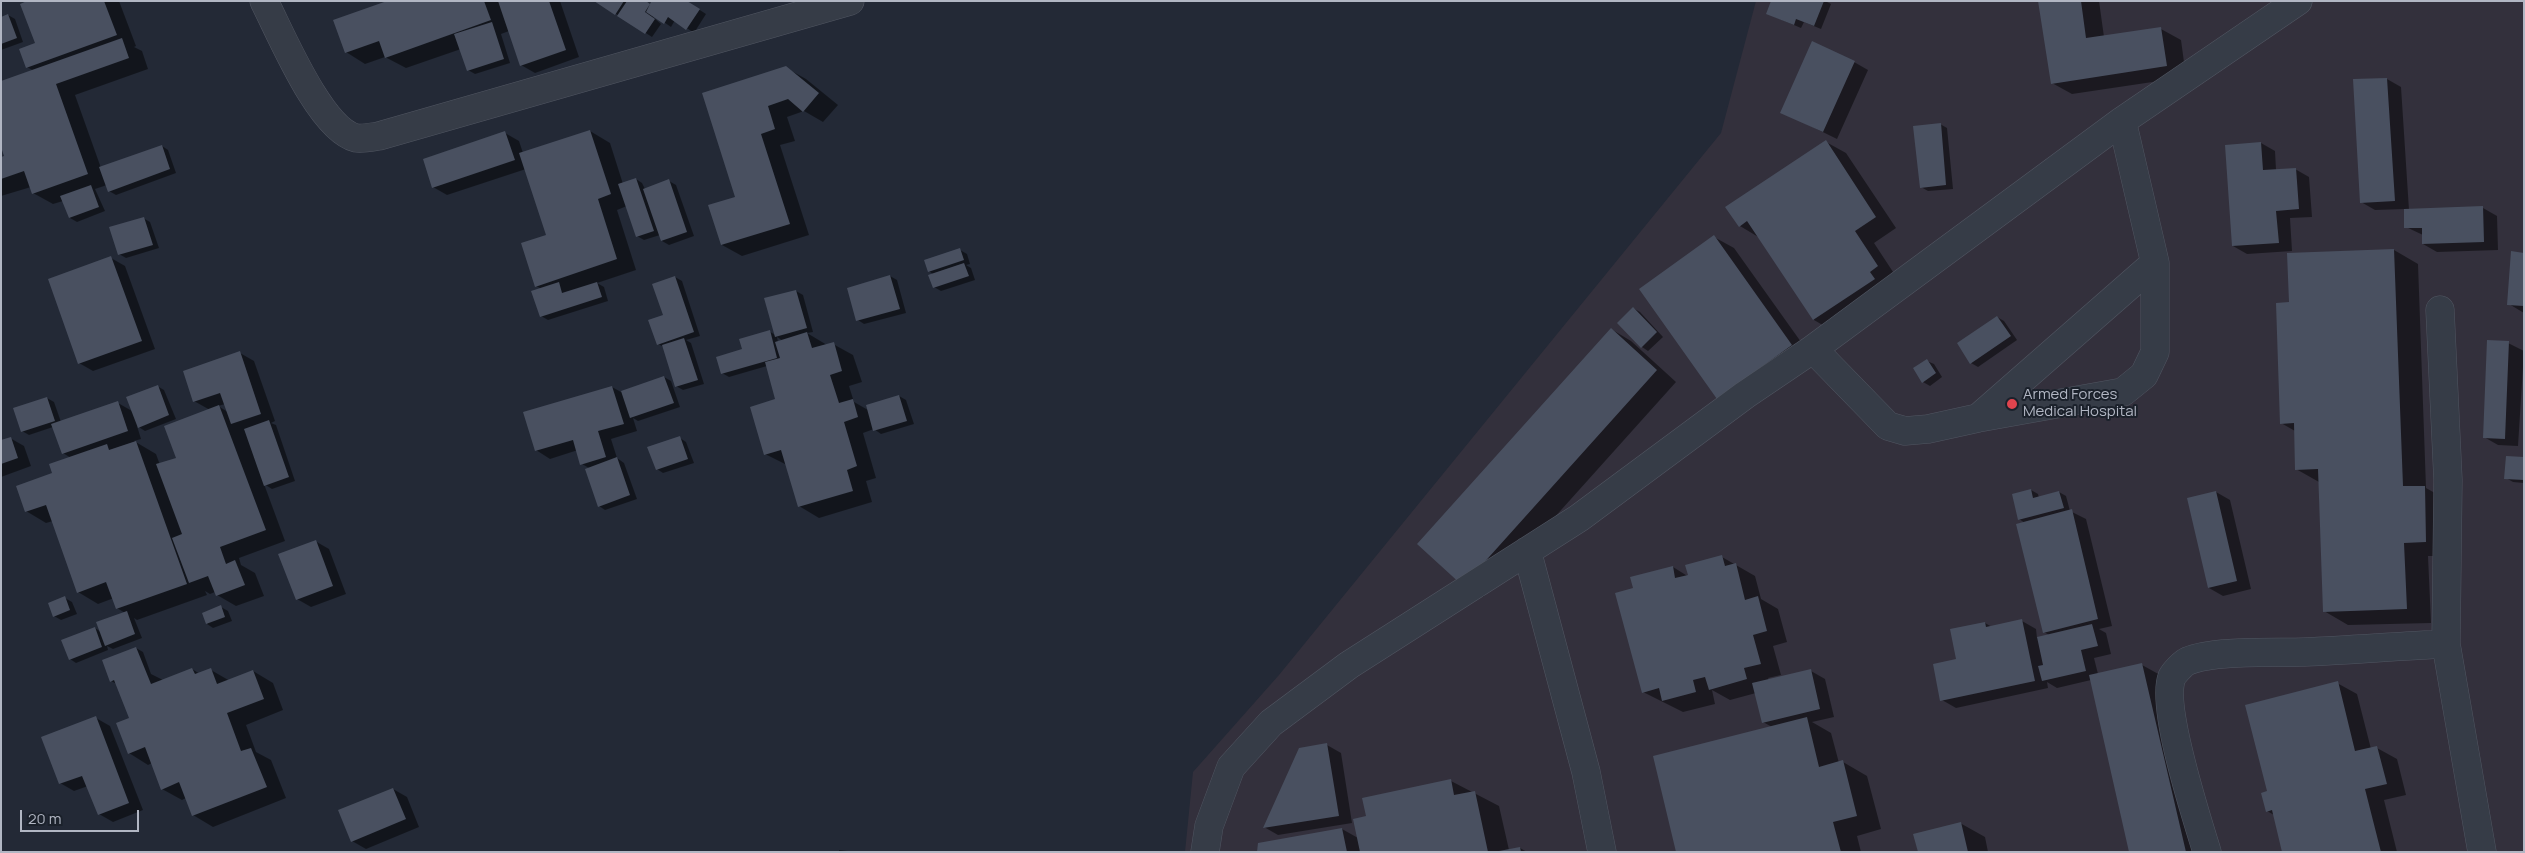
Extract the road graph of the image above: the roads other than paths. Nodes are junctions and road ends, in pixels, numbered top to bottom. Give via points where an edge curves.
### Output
1 (264, 1) edge
2 (850, 1) edge
3 (2298, 1) edge
4 (2122, 122) junction
5 (2156, 263) junction
6 (2440, 310) dead end
7 (1813, 349) junction
8 (1978, 418) junction
9 (1527, 551) junction
10 (2446, 644) junction
11 (1205, 852) edge
12 (1602, 852) edge
13 (2207, 852) edge
14 (2482, 852) edge

1 - 2 street via 312,94 328,118 357,138 379,136
3 - 4 street
4 - 5 street
4 - 7 street
5 - 8 street
5 - 8 street via 2155,352 2144,376 2124,392
6 - 10 street via 2448,480
7 - 8 street via 1888,426 1905,431 1928,429
7 - 9 street
9 - 11 street via 1350,665 1271,723 1231,767 1209,826
9 - 12 street via 1586,772
10 - 13 street via 2256,653 2186,662 2172,677 2171,705 2185,777
10 - 14 street

